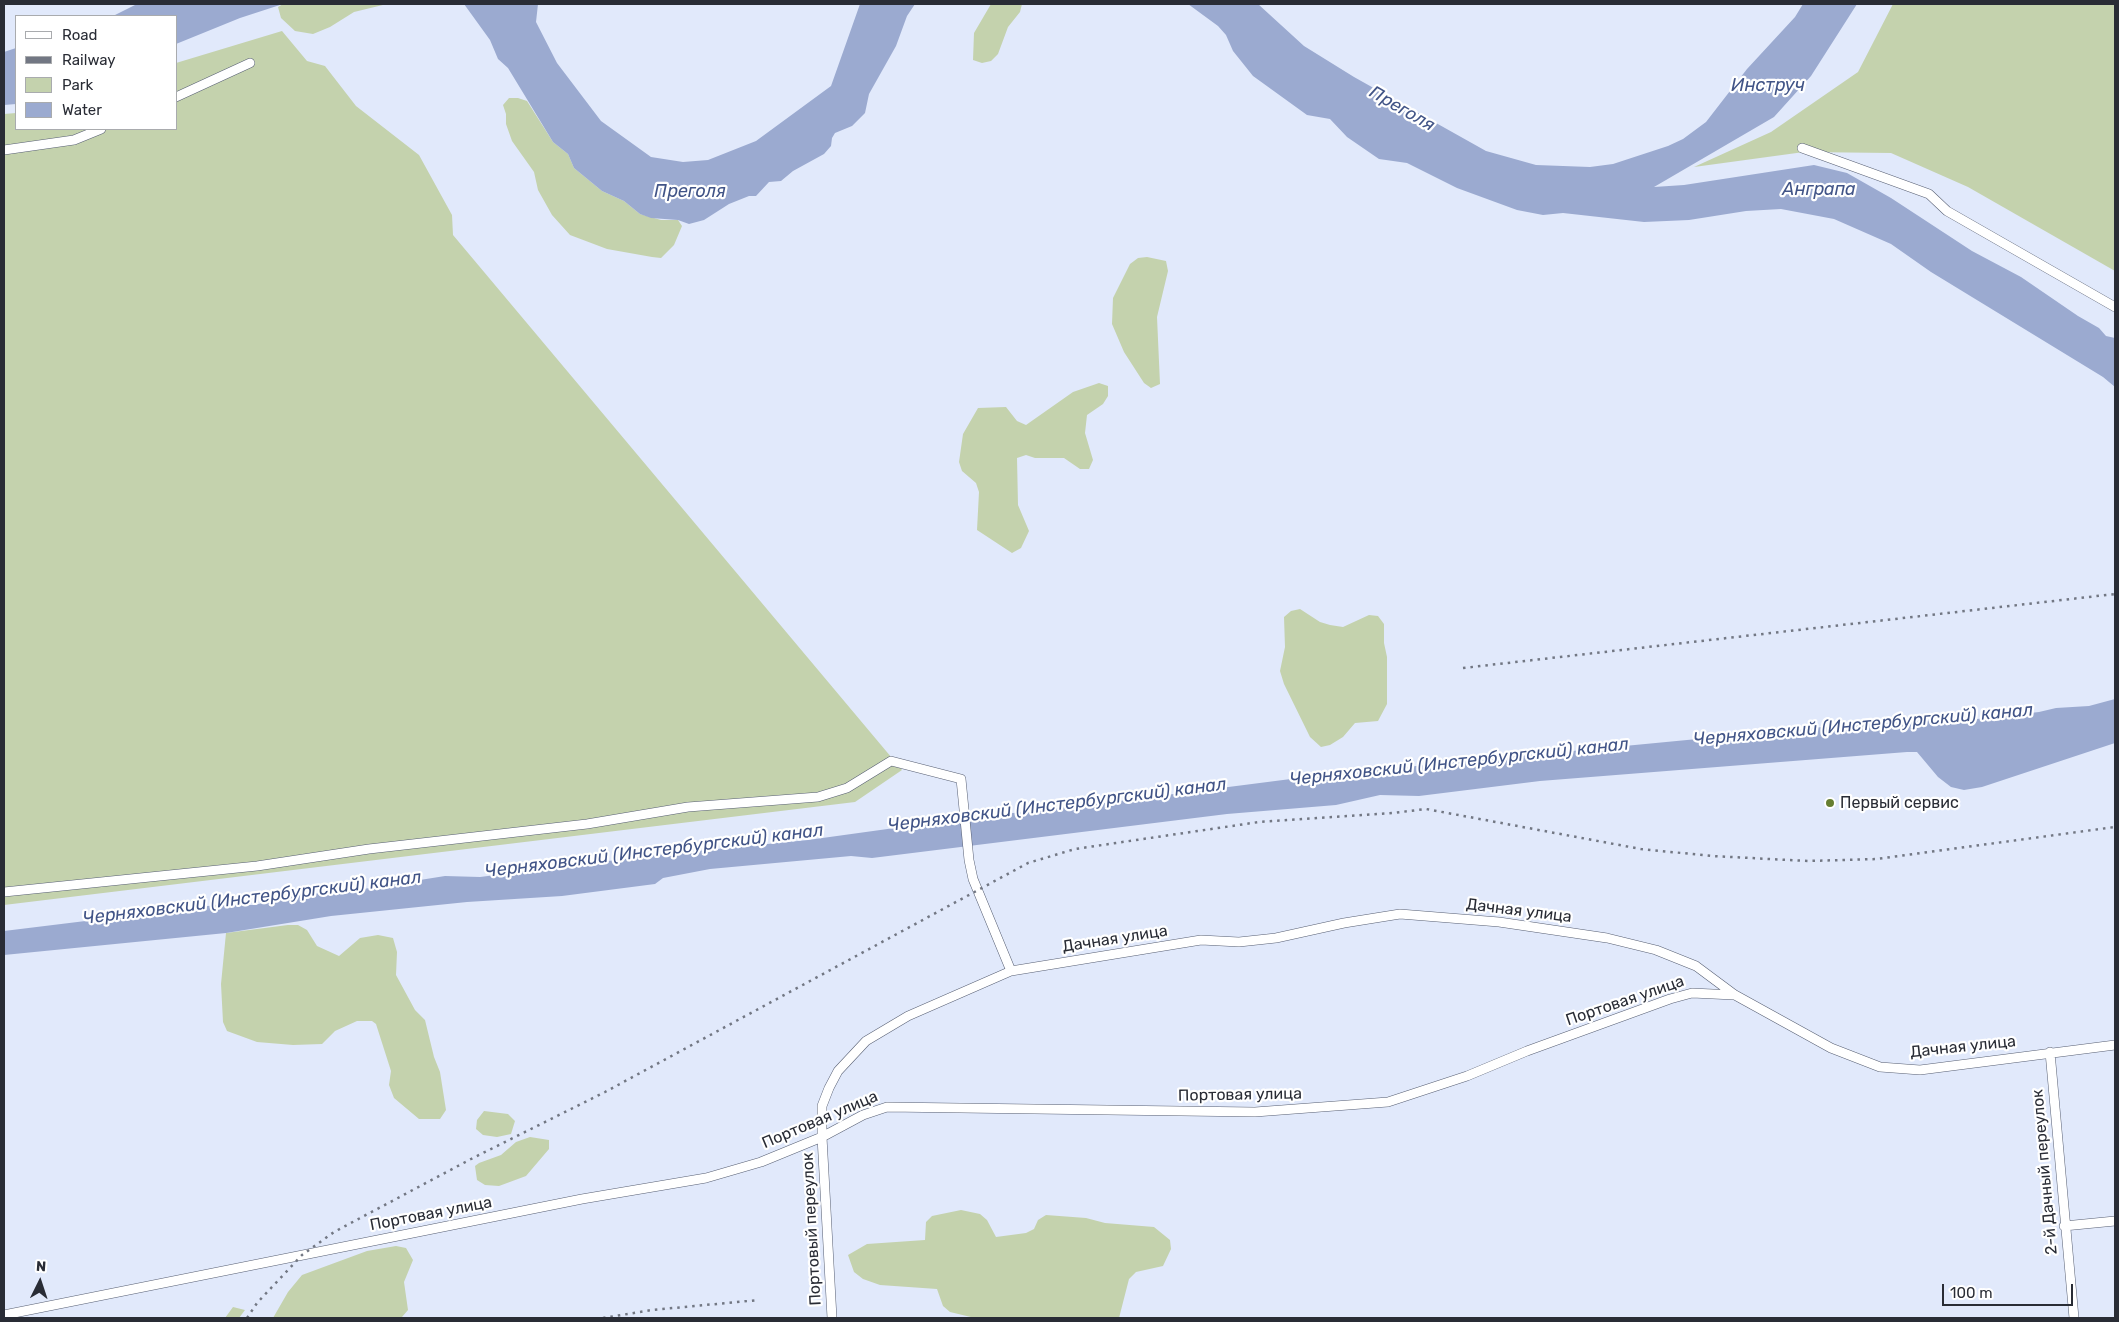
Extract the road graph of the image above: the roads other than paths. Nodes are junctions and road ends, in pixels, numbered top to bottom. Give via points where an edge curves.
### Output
1 (250, 63) dead end
2 (178, 96) edge
3 (99, 130) edge
4 (1802, 148) dead end
5 (4, 150) edge
6 (2115, 307) edge
7 (4, 892) edge
8 (1011, 971) junction
9 (1735, 995) junction
10 (2115, 1045) edge
11 (2050, 1052) junction
12 (822, 1137) junction
13 (2115, 1221) edge
14 (2064, 1226) junction
15 (4, 1315) edge
16 (832, 1318) edge
17 (2074, 1318) edge

1 - 2 street
3 - 5 street via 74,140
4 - 6 street via 1929,194 1946,211
7 - 8 street via 257,866 587,824 688,807 818,797 847,788 891,761 961,779 969,860 977,890
8 - 9 street, Дачная улица via 1202,940 1239,942 1276,938 1400,914 1499,922 1607,938 1656,950 1696,966
8 - 12 street, Дачная улица via 908,1016 866,1041 838,1071 829,1088 822,1106
9 - 11 street, Дачная улица via 1831,1048 1880,1066 1920,1070
9 - 12 street, Портовая улица via 1692,993 1670,999 1467,1076 1388,1102 1255,1112 907,1105 886,1107 863,1115
10 - 11 street, Дачная улица
11 - 14 street, 2-й Дачный переулок
12 - 15 street, Портовая улица via 761,1162 706,1178 582,1199
12 - 16 street, Портовый переулок
13 - 14 street
14 - 17 street, 2-й Дачный переулок

